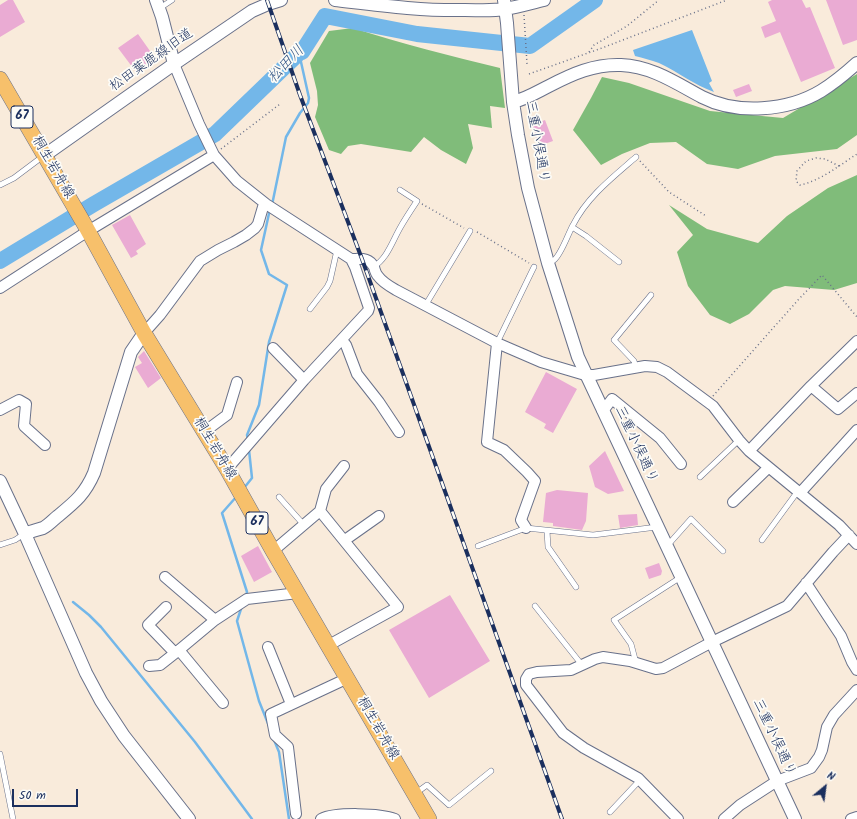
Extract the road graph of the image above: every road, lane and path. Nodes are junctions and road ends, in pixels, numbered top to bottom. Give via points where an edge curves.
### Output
1 (172, 0) edge
2 (281, 0) edge
3 (544, 0) edge
4 (659, 0) edge
5 (727, 0) edge
6 (342, 1) edge
7 (157, 4) edge
8 (505, 4) edge
9 (424, 5) edge
10 (524, 13) dead end
11 (588, 53) junction
12 (857, 63) edge
13 (174, 64) junction
14 (527, 64) dead end
15 (529, 74) dead end
16 (0, 78) edge
17 (513, 102) junction
18 (280, 104) dead end
19 (212, 152) junction
20 (857, 154) edge
21 (45, 155) junction
22 (636, 157) joint
23 (839, 166) junction
24 (0, 185) edge
25 (400, 190) dead end
26 (266, 204) junction
27 (706, 216) dead end
28 (572, 227) junction
29 (87, 229) junction
30 (470, 231) dead end
31 (337, 250) junction
32 (351, 259) junction
33 (619, 262) dead end
34 (548, 263) junction
35 (373, 267) junction
36 (534, 267) dead end
37 (0, 288) edge
38 (650, 295) dead end
39 (425, 306) junction
40 (310, 309) dead end
41 (857, 317) edge
42 (144, 333) junction
43 (342, 340) junction
44 (857, 341) edge
45 (497, 343) junction
46 (273, 348) dead end
47 (636, 367) junction
48 (586, 374) junction
49 (304, 380) junction
50 (237, 382) dead end
51 (811, 386) junction
52 (857, 393) edge
53 (708, 402) junction
54 (0, 410) edge
55 (602, 410) junction
56 (857, 430) edge
57 (204, 432) junction
58 (398, 432) dead end
59 (739, 440) junction
60 (45, 445) dead end
61 (749, 452) junction
62 (681, 464) dead end
63 (344, 466) dead end
64 (768, 468) junction
65 (227, 469) junction
66 (700, 477) dead end
67 (0, 482) edge
68 (799, 492) junction
69 (280, 497) dead end
70 (733, 502) dead end
71 (320, 510) junction
72 (380, 516) dead end
73 (304, 525) junction
74 (657, 527) junction
75 (526, 528) junction
76 (547, 530) junction
77 (25, 534) junction
78 (849, 536) junction
79 (345, 540) junction
80 (762, 540) dead end
81 (857, 544) edge
82 (0, 545) edge
83 (478, 546) dead end
84 (666, 546) junction
85 (273, 551) junction
86 (723, 551) dead end
87 (165, 577) dead end
88 (681, 577) junction
89 (806, 583) junction
90 (576, 587) dead end
91 (298, 593) junction
92 (535, 606) dead end
93 (166, 607) dead end
94 (215, 620) junction
95 (712, 642) junction
96 (329, 645) junction
97 (268, 647) dead end
98 (177, 651) junction
99 (636, 663) junction
100 (582, 664) junction
101 (149, 666) dead end
102 (857, 670) edge
103 (348, 678) junction
104 (857, 690) edge
105 (223, 703) dead end
106 (291, 704) junction
107 (0, 754) edge
108 (491, 771) dead end
109 (640, 780) junction
110 (777, 782) junction
111 (415, 794) junction
112 (610, 812) dead end
113 (296, 814) dead end
114 (857, 817) edge
115 (325, 818) edge
116 (13, 819) edge
117 (189, 819) edge
118 (395, 819) edge
119 (429, 819) edge
120 (678, 819) edge
121 (724, 819) edge
122 (795, 819) edge
123 (851, 819) edge

1 - 7 lane
2 - 13 street, 松田葉鹿線旧道 via 252,11
3 - 8 street via 520,6
4 - 11 path via 627,26 594,45
5 - 11 path
6 - 9 street
7 - 13 street
8 - 9 street via 491,10 460,10
8 - 17 street, 三重小俣通り
10 - 14 path
11 - 15 path
12 - 17 street via 835,82 808,98 767,108 748,108 713,102 656,73 621,65 584,70
13 - 19 street
13 - 21 street, 松田葉鹿線旧道
16 - 21 main road, 桐生岩舟線 / 67
17 - 34 street, 三重小俣通り via 528,188
18 - 19 path
19 - 26 street via 237,181
19 - 29 street
20 - 23 path
21 - 24 lane
21 - 29 main road, 桐生岩舟線 / 67
22 - 27 path via 669,192
22 - 28 lane via 591,198
23 - 23 path via 808,184 800,186 796,181 797,171 806,161 825,159
25 - 35 lane via 417,201 388,252 379,264
26 - 31 street
26 - 42 street via 255,228 200,261
28 - 33 lane
28 - 34 lane via 558,255
29 - 37 street
29 - 42 main road, 桐生岩舟線 / 67
30 - 39 lane
31 - 32 street
31 - 40 lane via 330,281
32 - 35 street via 368,260
32 - 43 street via 369,308
34 - 48 street, 三重小俣通り via 574,347
35 - 39 street via 383,282
36 - 45 lane
38 - 47 lane via 614,340 634,361
39 - 45 street
41 - 53 path via 822,275
42 - 57 main road, 桐生岩舟線 / 67
42 - 77 street via 131,352 94,473 85,492 49,524
43 - 49 street
43 - 58 street via 357,374
44 - 51 street
45 - 48 street via 541,362
45 - 75 street via 487,442 504,450 535,481 521,520
46 - 49 street
47 - 48 street via 594,375
47 - 53 street via 657,368 667,372
48 - 55 street, 三重小俣通り
49 - 65 street
50 - 57 street via 227,415
51 - 52 street via 838,409
51 - 61 street
53 - 59 street via 714,406
54 - 60 street via 19,400 26,404 24,426
55 - 62 street via 612,399 660,438
55 - 74 street, 三重小俣通り
56 - 68 street
57 - 65 main road, 桐生岩舟線 / 67
59 - 61 street
59 - 66 lane
61 - 64 street
63 - 71 street via 326,489
64 - 68 street
64 - 70 street
65 - 85 main road, 桐生岩舟線 / 67
67 - 77 street
68 - 78 street
68 - 80 lane
69 - 73 lane
71 - 73 street
71 - 79 street
72 - 79 street
73 - 85 street
74 - 76 lane via 593,535
74 - 84 street, 三重小俣通り
75 - 76 lane
75 - 83 lane
76 - 90 lane via 548,547
77 - 82 lane
77 - 117 street via 79,658 101,701 124,736
78 - 81 street
78 - 89 street
79 - 96 street via 398,606
84 - 86 lane via 692,519
84 - 88 street, 三重小俣通り
85 - 91 main road, 桐生岩舟線 / 67
87 - 94 street
88 - 95 street, 三重小俣通り
88 - 99 lane via 614,620 631,644
89 - 95 street via 787,606
89 - 102 street via 841,636
91 - 94 street via 247,599
91 - 96 main road, 桐生岩舟線 / 67
92 - 100 lane
93 - 98 street via 148,625
94 - 98 street
95 - 99 street via 663,668 656,669
95 - 110 street, 三重小俣通り
96 - 103 main road, 桐生岩舟線 / 67
97 - 106 street
98 - 101 street via 160,665
98 - 105 street
99 - 100 street via 603,657
100 - 109 street via 571,670 529,674 526,685 564,733 584,748
103 - 106 street
103 - 111 main road, 桐生岩舟線 / 67
104 - 110 street via 827,726 822,750 811,768
106 - 113 street via 271,714 275,735 288,747
107 - 116 lane
108 - 111 lane via 448,805 427,786
109 - 112 lane
109 - 120 street
110 - 121 street via 740,805
110 - 122 street, 三重小俣通り
111 - 119 main road, 桐生岩舟線 / 67
114 - 123 street
115 - 118 street via 361,814

